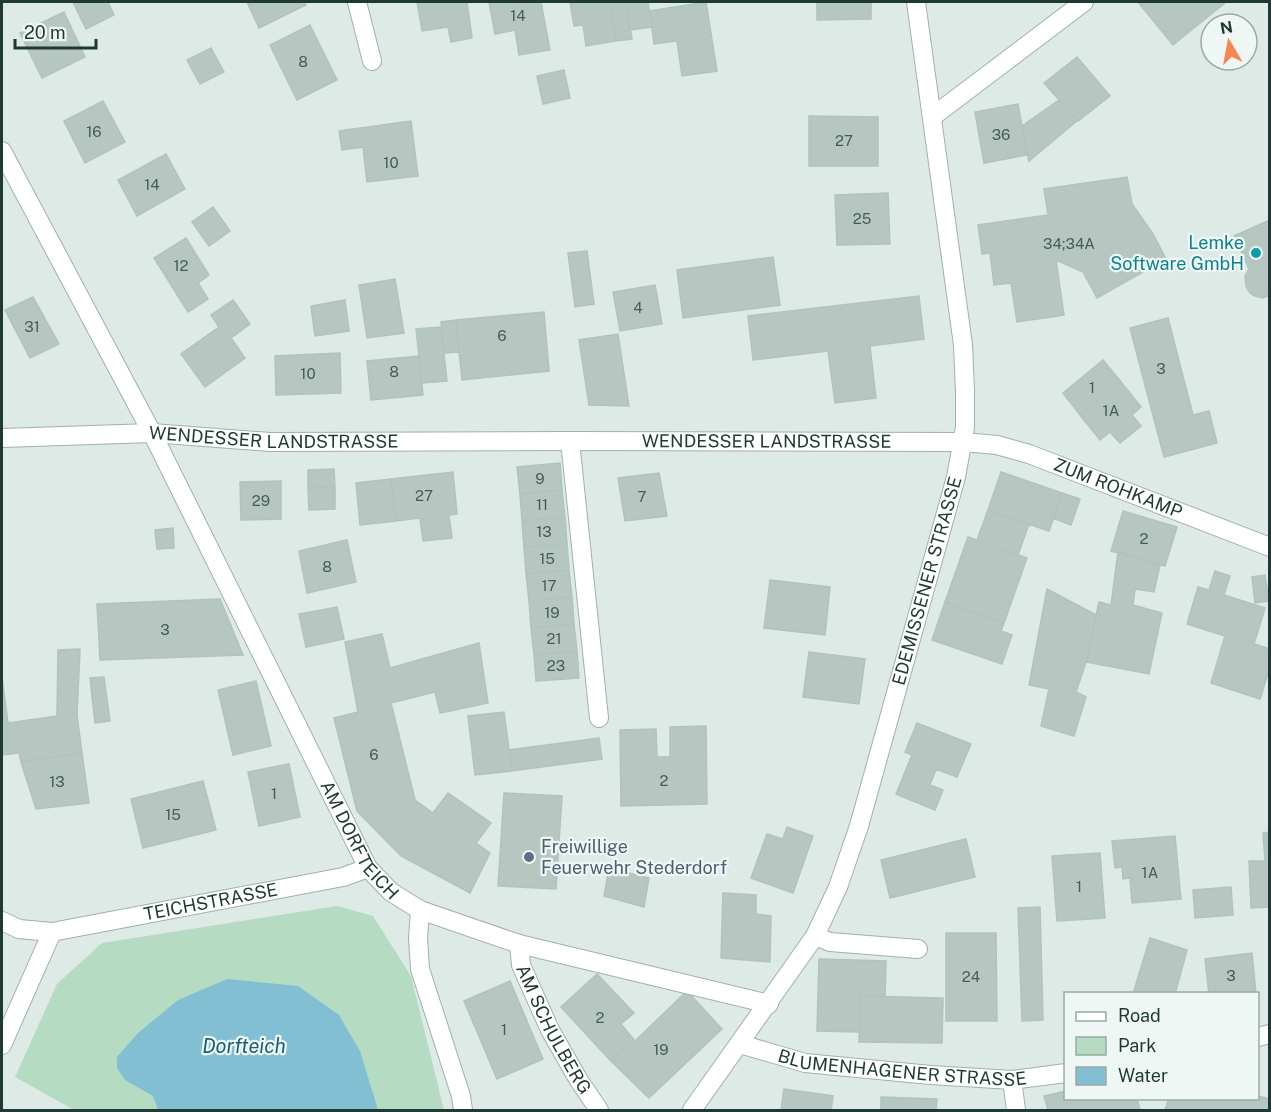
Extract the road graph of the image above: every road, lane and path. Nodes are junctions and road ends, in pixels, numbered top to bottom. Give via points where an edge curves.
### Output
1 (357, 2) edge
2 (916, 2) edge
3 (1084, 2) edge
4 (372, 61) dead end
5 (932, 117) junction
6 (2, 151) edge
7 (152, 433) junction
8 (2, 438) edge
9 (570, 441) junction
10 (963, 442) junction
11 (1269, 547) edge
12 (599, 718) dead end
13 (368, 868) junction
14 (420, 910) junction
15 (2, 921) edge
16 (52, 932) junction
17 (815, 936) junction
18 (519, 944) junction
19 (918, 949) dead end
20 (769, 1004) junction
21 (740, 1044) junction
22 (2, 1045) edge
23 (1064, 1073) edge
24 (1012, 1080) junction
25 (463, 1110) edge
26 (598, 1110) edge
27 (692, 1110) edge
28 (1016, 1110) edge

1 - 4 street
2 - 5 street, EDEMISSENER STRASSE
3 - 5 street
5 - 10 street, EDEMISSENER STRASSE via 963,345
6 - 7 street, WENDESSER LANDSTRASSE
7 - 8 street
7 - 9 street, WENDESSER LANDSTRASSE via 270,442
7 - 13 street, AM DORFTEICH
9 - 10 street, WENDESSER LANDSTRASSE
9 - 12 street
10 - 11 street, ZUM ROHKAMP via 997,445 1029,454
10 - 17 street, EDEMISSENER STRASSE via 859,826 838,887
13 - 14 street, AM DORFTEICH via 391,892
13 - 16 street, TEICHSTRASSE via 343,877
14 - 18 street, AM DORFTEICH
14 - 25 street via 420,969
15 - 16 street, TEICHSTRASSE via 19,929
16 - 22 street
17 - 19 street via 830,942
17 - 20 street, EDEMISSENER STRASSE
18 - 20 street, AM DORFTEICH
18 - 26 street, AM SCHULBERG via 521,965 550,1030
20 - 21 street, EDEMISSENER STRASSE
21 - 24 street, BLUMENHAGENER STRASSE via 805,1063
21 - 27 street, EDEMISSENER STRASSE
23 - 24 street, BLUMENHAGENER STRASSE
24 - 28 street

